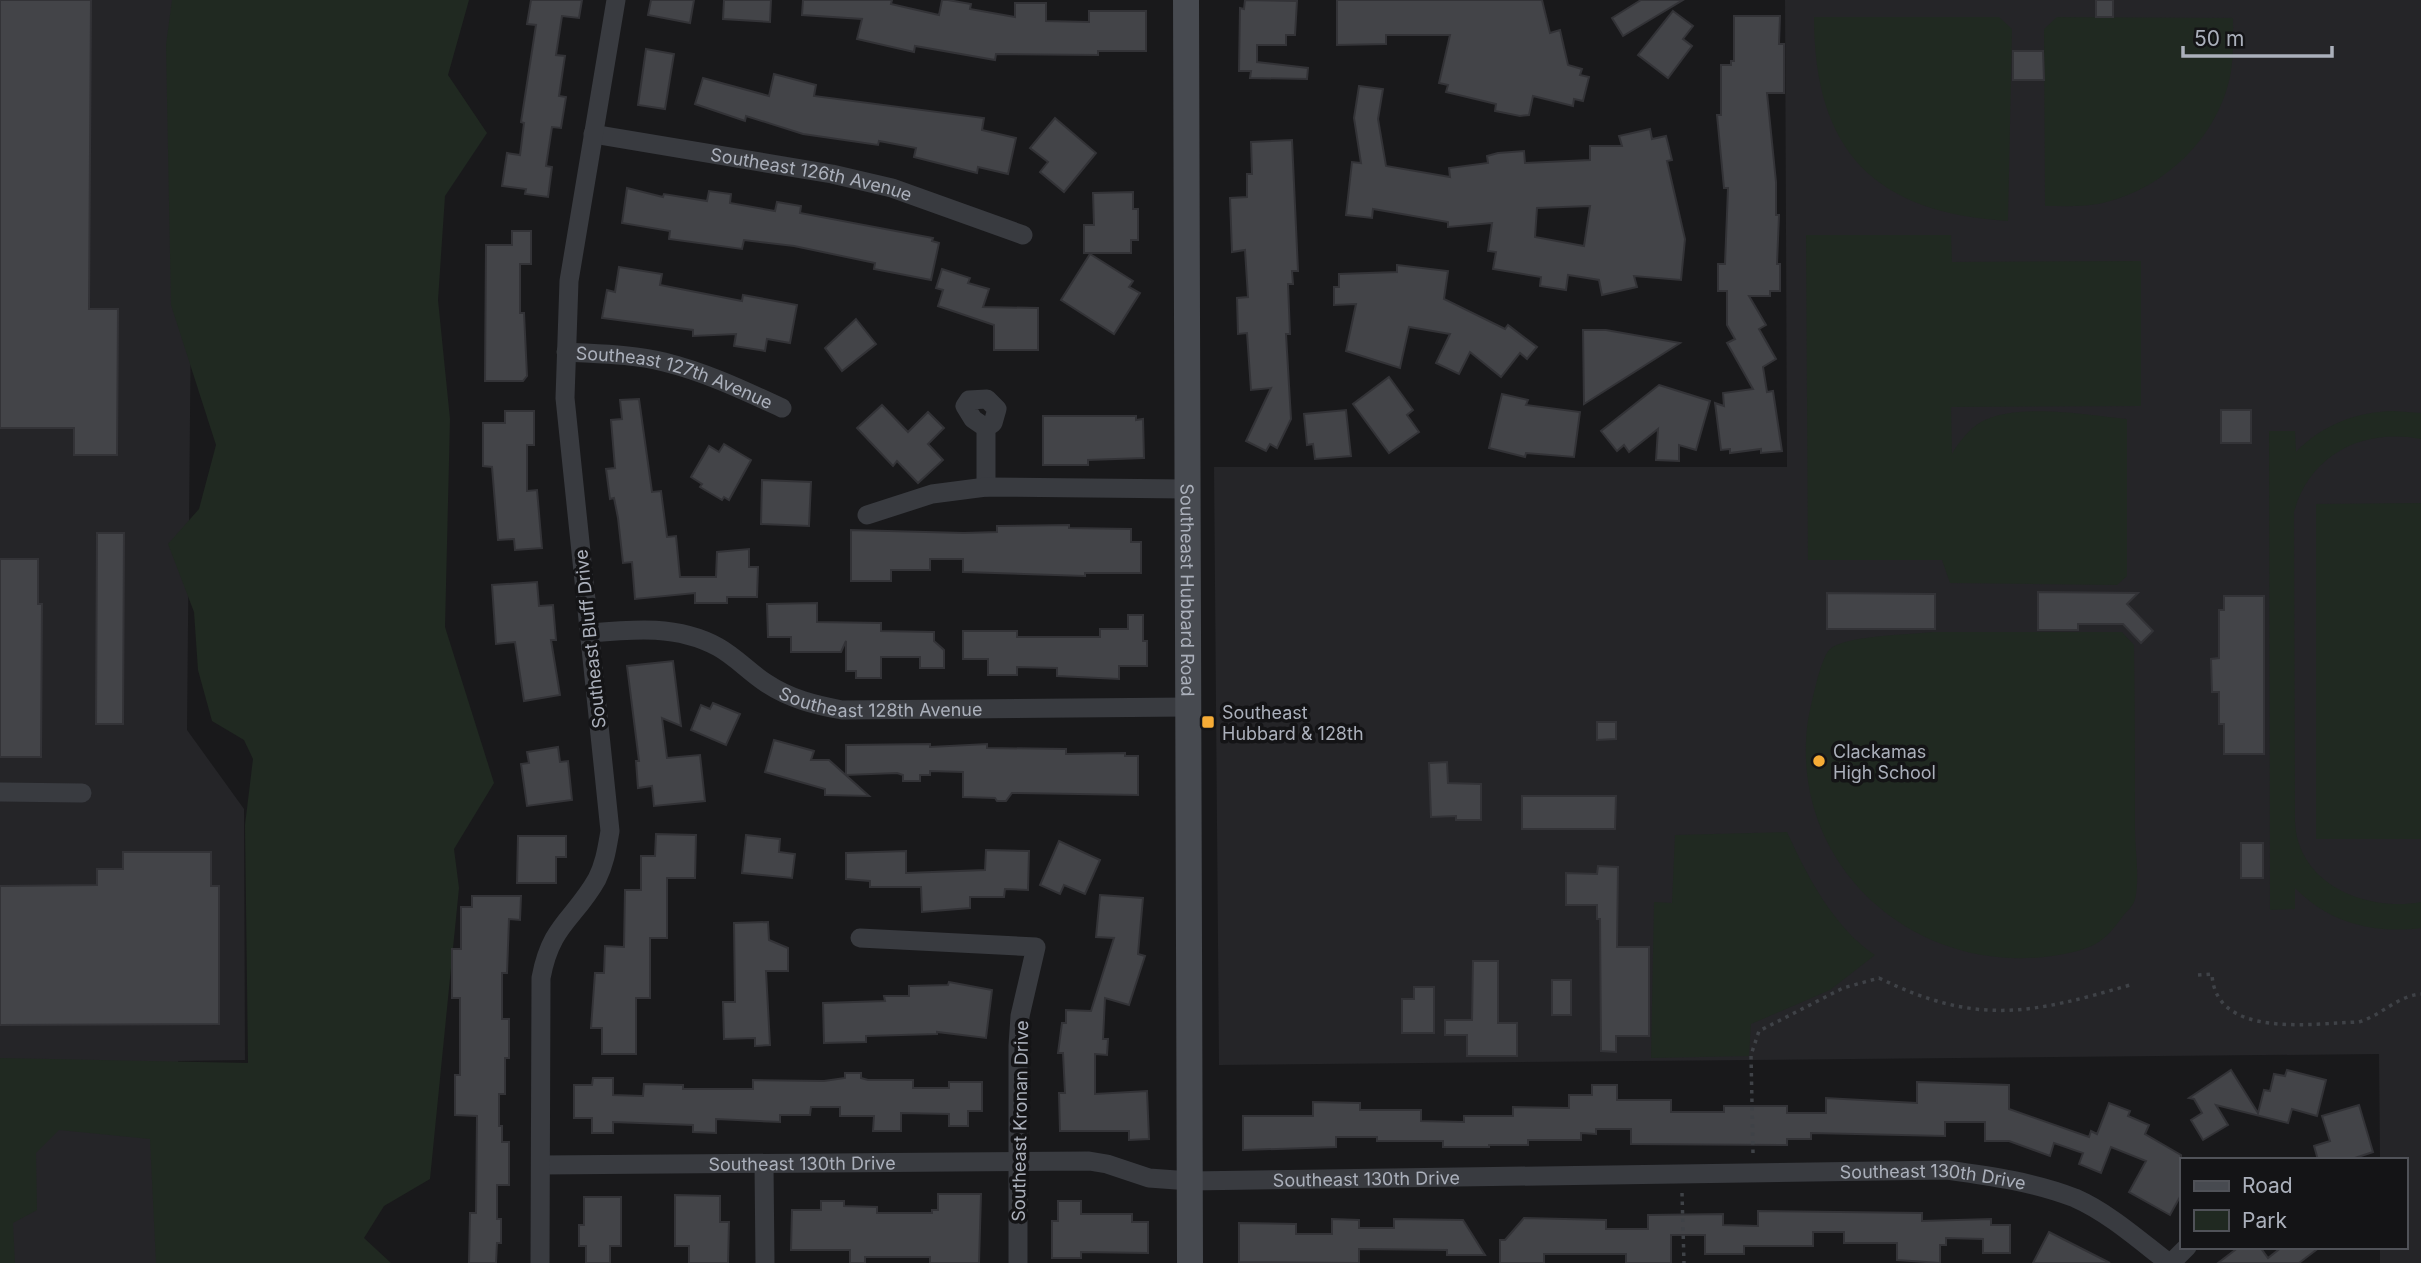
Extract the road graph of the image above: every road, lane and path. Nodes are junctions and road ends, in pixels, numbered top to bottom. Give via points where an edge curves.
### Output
1 (616, 0) edge
2 (1186, 0) edge
3 (593, 134) junction
4 (1023, 235) dead end
5 (566, 352) junction
6 (782, 408) dead end
7 (986, 428) dead end
8 (986, 487) junction
9 (1187, 489) junction
10 (867, 515) dead end
11 (590, 633) junction
12 (1188, 707) junction
13 (0, 792) edge
14 (82, 793) dead end
15 (860, 938) dead end
16 (2197, 975) dead end
17 (2130, 985) dead end
18 (2421, 994) edge
19 (1018, 1162) junction
20 (764, 1164) junction
21 (541, 1165) junction
22 (1753, 1173) junction
23 (1682, 1174) junction
24 (1189, 1181) junction
25 (2185, 1249) edge
26 (540, 1263) edge
27 (765, 1263) edge
28 (1018, 1263) edge
29 (1190, 1263) edge
30 (1684, 1263) edge
31 (2170, 1263) edge

1 - 3 street, Southeast Bluff Drive
2 - 9 main road, Southeast Hubbard Road
3 - 4 street, Southeast 126th Avenue via 832,174 956,209
3 - 5 street, Southeast Bluff Drive via 569,281
5 - 6 street, Southeast 127th Avenue via 664,361
5 - 11 street, Southeast Bluff Drive via 568,444
7 - 8 street
8 - 9 street
8 - 10 street via 932,494
9 - 12 main road, Southeast Hubbard Road
11 - 12 street, Southeast 128th Avenue via 638,629 696,638 718,647 788,697 842,710
11 - 21 street, Southeast Bluff Drive via 610,831 606,859 596,881 546,951 541,978
12 - 24 main road, Southeast Hubbard Road
13 - 14 street
15 - 19 street, Southeast Kronan Drive via 1036,947 1019,1026
16 - 18 path via 2212,974 2217,995 2229,1009 2261,1023 2359,1022 2396,1001
17 - 22 path via 2057,1006 1988,1011 1915,996 1879,978 1843,988 1759,1031 1752,1051
19 - 20 street, Southeast 130th Drive
19 - 24 street, Southeast 130th Drive via 1089,1161 1149,1178
19 - 28 street, Southeast Kronan Drive
20 - 21 street, Southeast 130th Drive
20 - 27 street
21 - 26 street, Southeast Bluff Drive
22 - 23 street, Southeast 130th Drive
22 - 31 street, Southeast 130th Drive via 1947,1170 2029,1183 2086,1204
23 - 24 street, Southeast 130th Drive
23 - 30 path
24 - 29 main road, Southeast Hubbard Road
25 - 31 street

